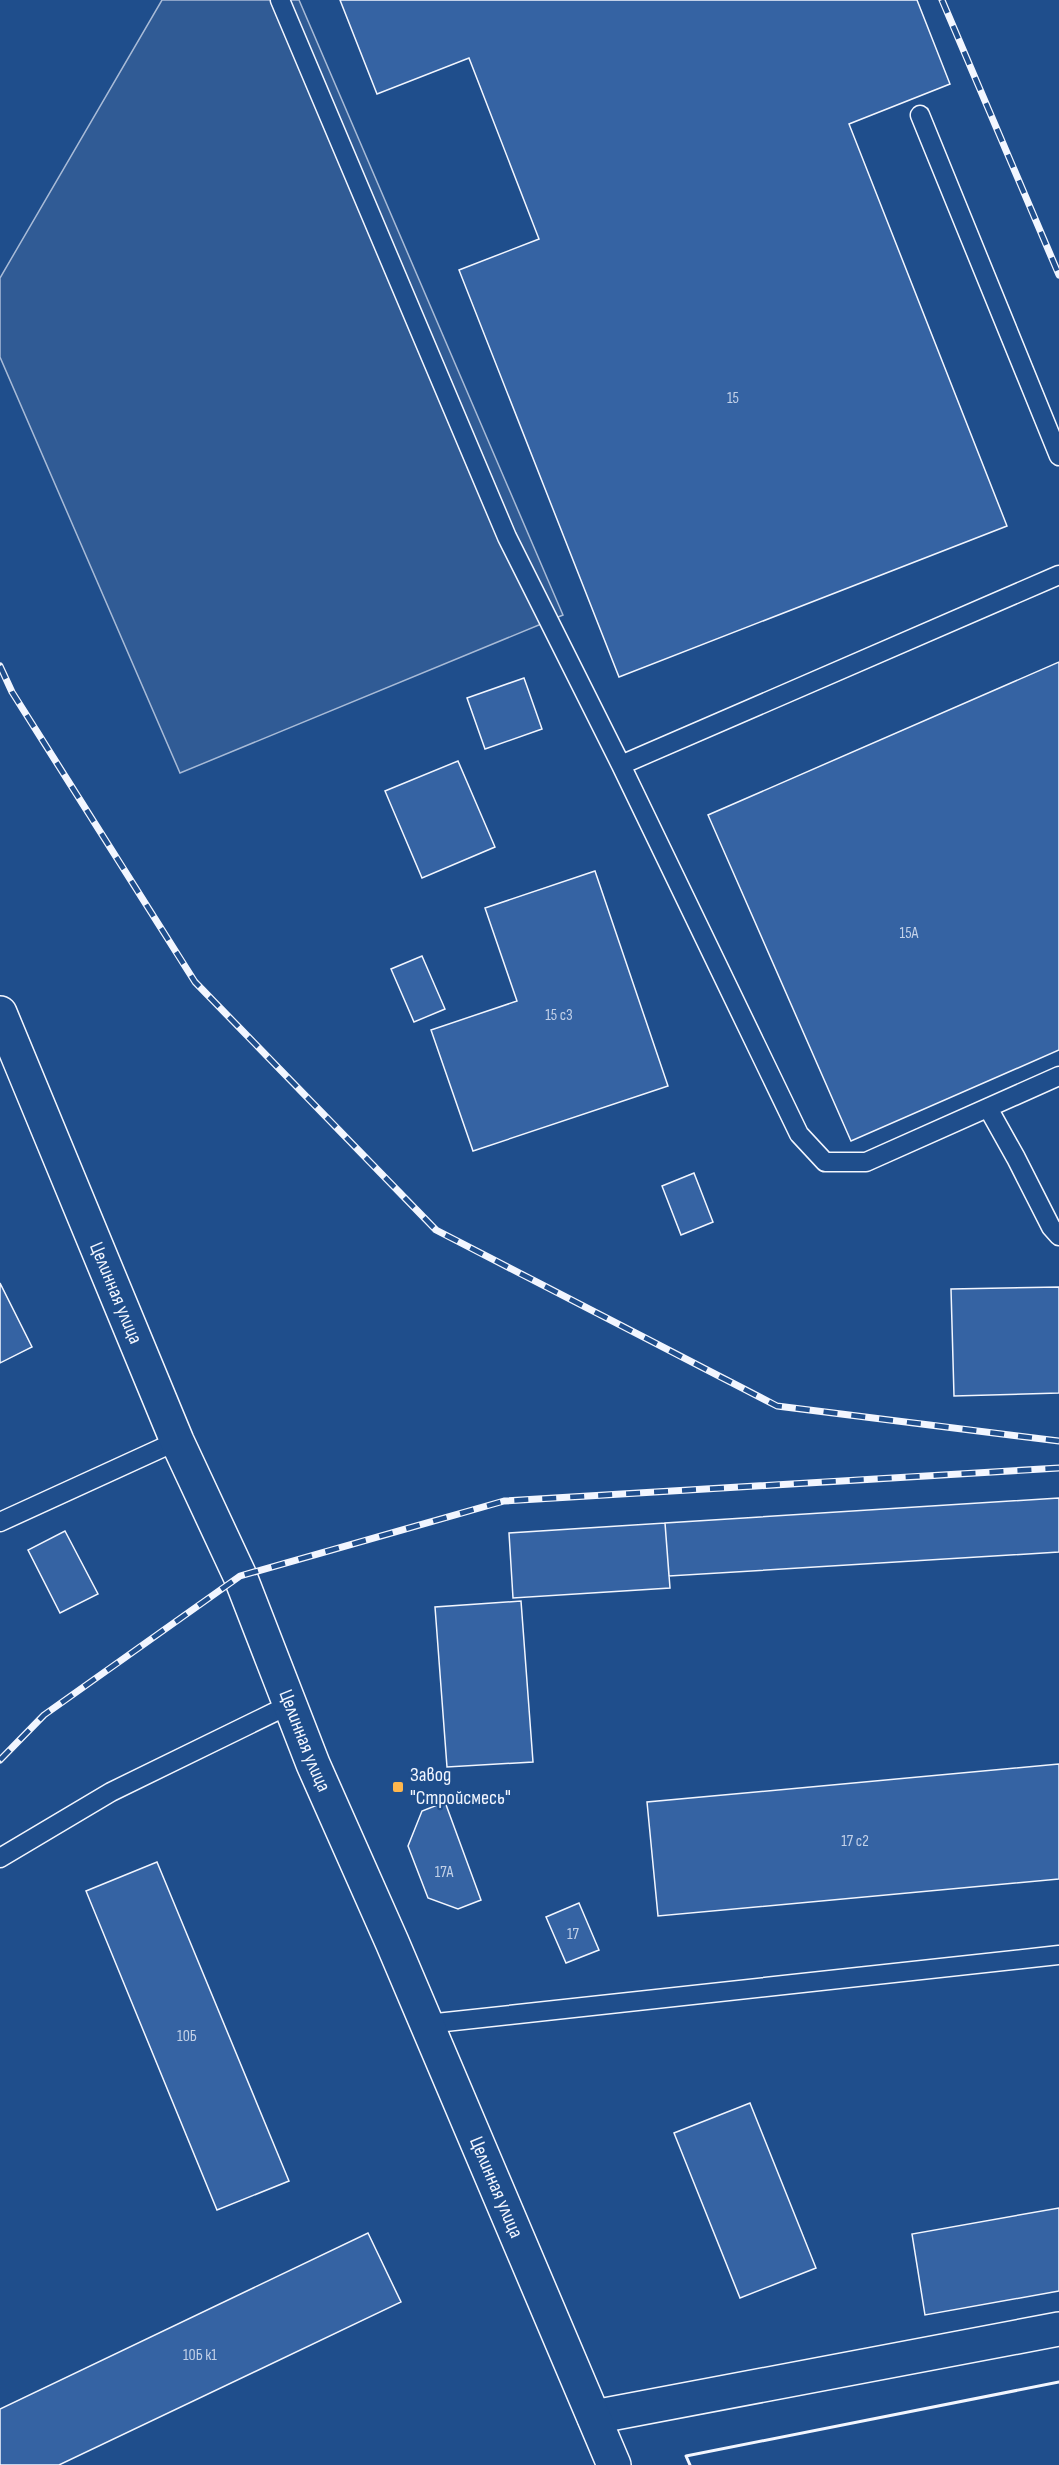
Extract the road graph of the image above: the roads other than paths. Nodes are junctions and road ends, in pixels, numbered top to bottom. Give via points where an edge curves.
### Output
1 (280, 0) edge
2 (920, 115) dead end
3 (1059, 456) edge
4 (1059, 575) edge
5 (621, 765) junction
6 (0, 1013) edge
7 (1059, 1077) edge
8 (988, 1108) junction
9 (1059, 1236) edge
10 (177, 1441) junction
11 (0, 1522) edge
12 (291, 1704) junction
13 (0, 1858) edge
14 (1059, 1955) edge
15 (427, 2024) junction
16 (1059, 2329) edge
17 (594, 2417) junction
18 (614, 2465) edge

1 - 5 lane via 507,537
2 - 3 lane
4 - 5 lane
5 - 8 lane via 799,1134 825,1162 866,1162
6 - 10 street, Целинная улица
7 - 8 lane
8 - 9 lane
10 - 11 lane
10 - 12 street, Целинная улица via 240,1576
12 - 13 lane via 111,1792
12 - 15 street, Целинная улица via 313,1764
14 - 15 lane
15 - 17 street, Целинная улица
16 - 17 street
17 - 18 street, Целинная улица

